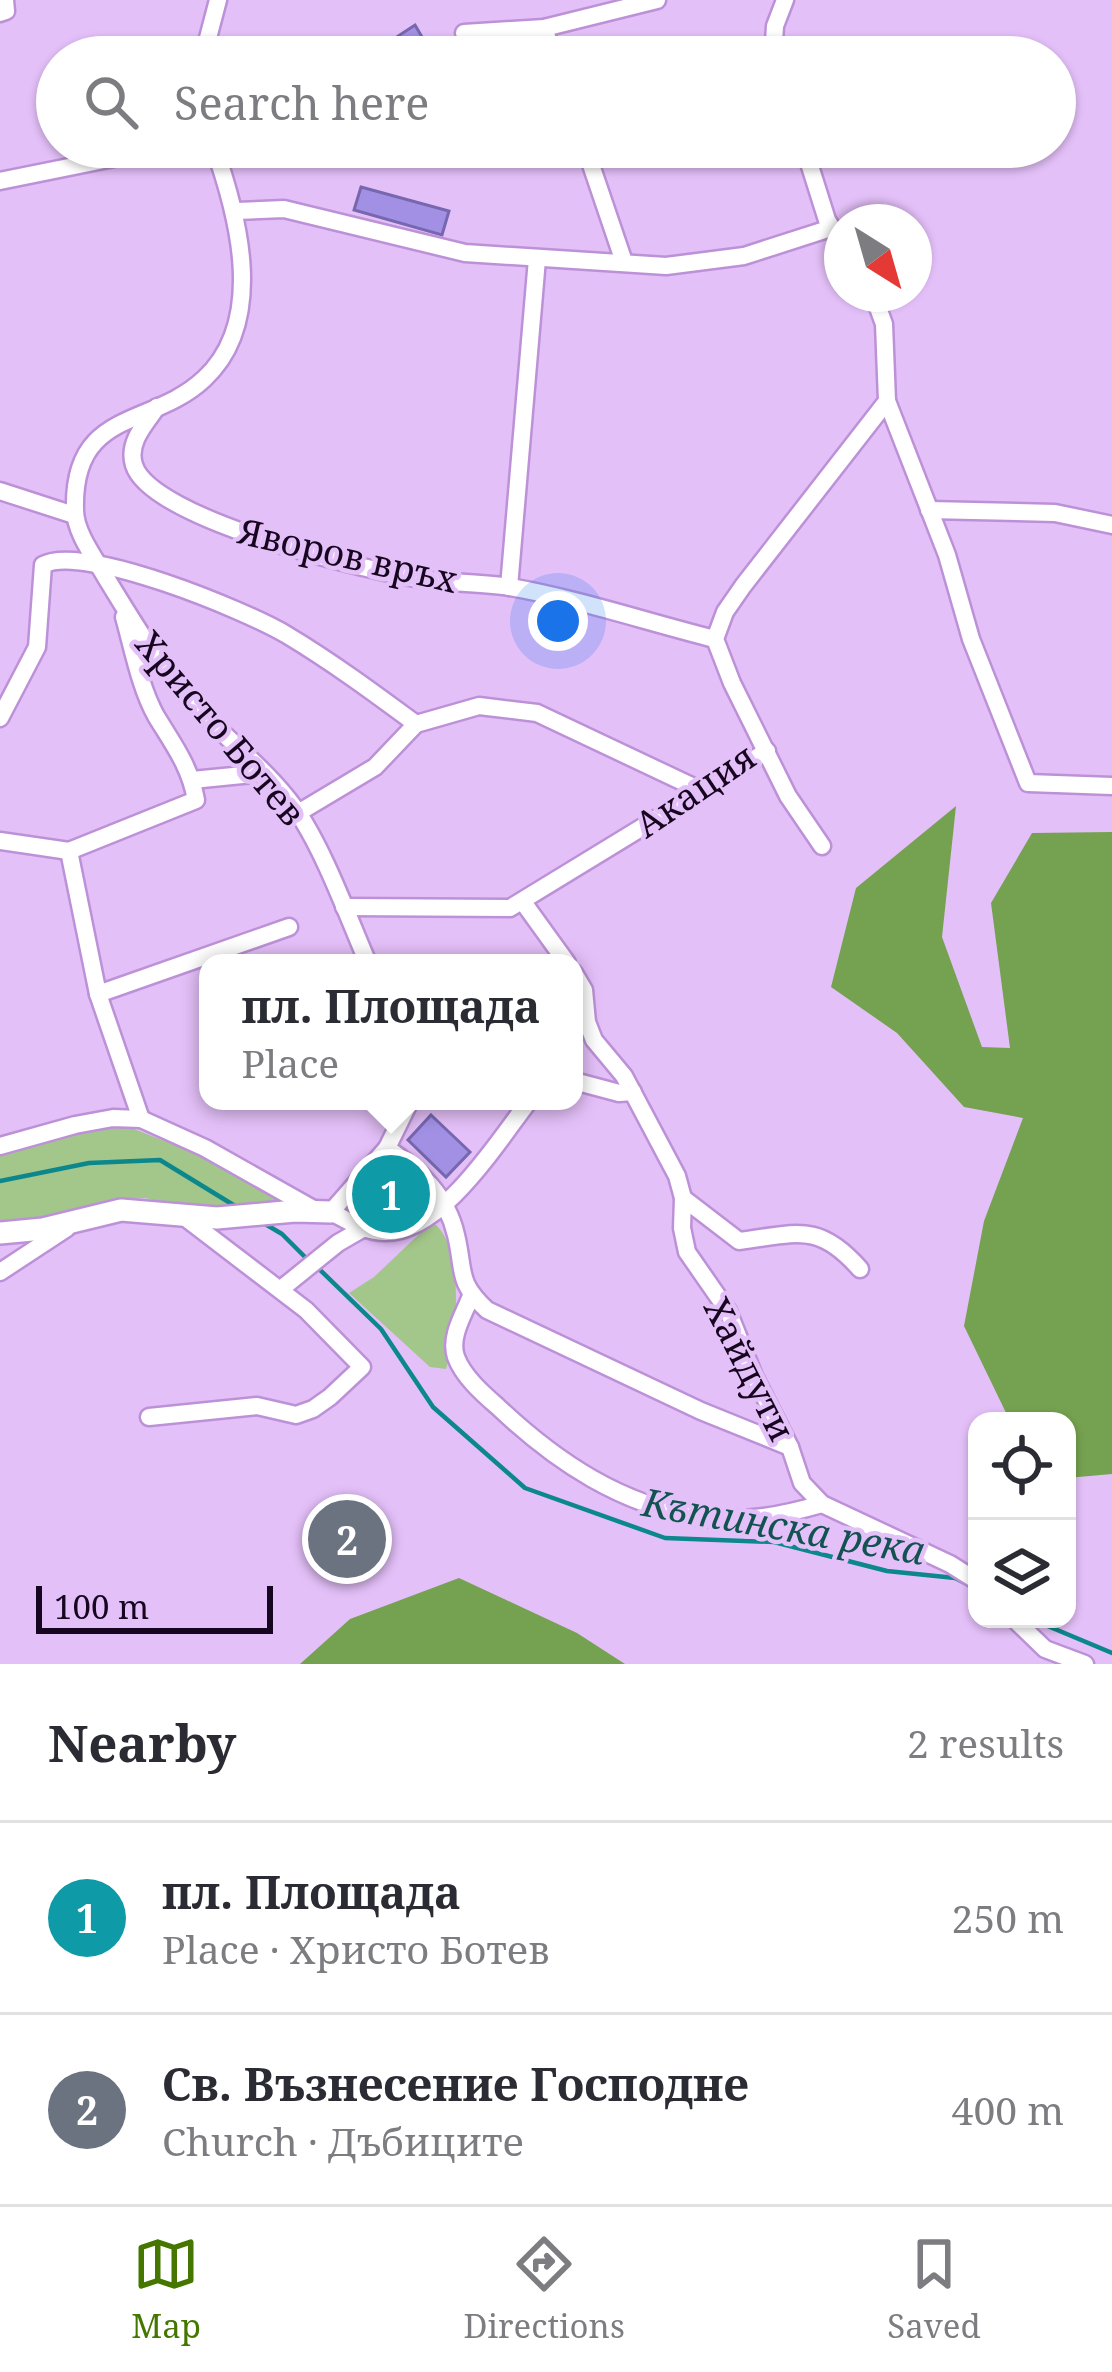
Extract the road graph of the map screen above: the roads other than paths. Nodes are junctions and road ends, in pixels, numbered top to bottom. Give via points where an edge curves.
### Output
1 (5, 0) edge
2 (218, 0) edge
3 (657, 0) edge
4 (785, 0) edge
5 (0, 13) edge
6 (544, 28) junction
7 (464, 33) dead end
8 (209, 36) edge
9 (547, 36) edge
10 (774, 36) edge
11 (64, 168) edge
12 (222, 168) edge
13 (592, 168) edge
14 (812, 168) edge
15 (0, 181) edge
16 (825, 204) edge
17 (237, 211) junction
18 (824, 239) edge
19 (537, 259) junction
20 (624, 262) junction
21 (880, 312) edge
22 (887, 401) junction
23 (157, 407) junction
24 (0, 490) edge
25 (928, 511) junction
26 (74, 515) junction
27 (1112, 525) edge
28 (96, 561) junction
29 (509, 587) junction
30 (120, 600) junction
31 (715, 639) junction
32 (0, 718) edge
33 (416, 724) junction
34 (767, 751) junction
35 (263, 773) junction
36 (192, 779) junction
37 (1112, 786) edge
38 (700, 790) junction
39 (298, 813) junction
40 (0, 841) edge
41 (822, 846) dead end
42 (69, 851) junction
43 (523, 902) junction
44 (344, 908) junction
45 (289, 927) dead end
46 (212, 954) edge
47 (364, 954) edge
48 (561, 954) edge
49 (199, 959) edge
50 (583, 988) edge
51 (98, 994) junction
52 (583, 1083) edge
53 (633, 1092) junction
54 (406, 1110) edge
55 (522, 1110) edge
56 (141, 1119) junction
57 (0, 1146) edge
58 (387, 1148) junction
59 (683, 1198) junction
60 (314, 1211) junction
61 (446, 1212) junction
62 (181, 1214) junction
63 (77, 1221) junction
64 (364, 1228) junction
65 (0, 1233) edge
66 (860, 1269) dead end
67 (0, 1272) edge
68 (288, 1285) junction
69 (471, 1296) junction
70 (149, 1417) dead end
71 (790, 1447) junction
72 (822, 1504) junction
73 (968, 1575) edge
74 (1024, 1628) edge
75 (1085, 1664) edge

1 - 5 street
2 - 8 street
3 - 6 street
4 - 10 street
6 - 7 street
6 - 9 street
11 - 15 street
12 - 17 street
13 - 20 street
14 - 16 street
17 - 19 street via 284,209 465,253
17 - 23 street via 241,287 224,356 206,378
18 - 20 street via 707,264
19 - 20 street
19 - 29 street
21 - 22 street
22 - 25 street
22 - 31 street via 743,586
23 - 26 street via 106,429 81,468
23 - 29 street, Яворов връх via 133,447 134,465 158,496 182,510 387,572
24 - 26 street
25 - 27 street via 1055,513
25 - 37 street via 1028,784
26 - 28 street, Христо Ботев
28 - 30 street, Христо Ботев
28 - 32 street via 43,565 37,647
28 - 33 street via 282,632
29 - 31 street, Яворов връх
30 - 35 street, Христо Ботев via 184,693
30 - 36 street via 155,714
31 - 34 street, Акация
33 - 38 street via 478,706 537,713
33 - 39 street via 375,767
34 - 38 street, Акация
34 - 41 street
35 - 36 street
35 - 39 street, Христо Ботев
36 - 42 street via 196,800
38 - 43 street, Акация
39 - 44 street, Христо Ботев
40 - 42 street
42 - 51 street
43 - 44 street, Акация
43 - 48 street
44 - 47 street, Христо Ботев
45 - 46 street
49 - 51 street
50 - 53 street, Хайдути via 593,1040
51 - 56 street
52 - 53 street
53 - 59 street, Хайдути
54 - 58 street
55 - 61 street
56 - 57 street via 75,1125
56 - 60 street
58 - 60 street
58 - 61 street via 421,1172
59 - 66 street via 739,1241 826,1238
59 - 71 street, Хайдути via 687,1252 728,1311
60 - 62 street
60 - 64 street
61 - 64 street via 391,1232
61 - 69 street
62 - 63 street via 121,1210
62 - 68 street
63 - 65 street
63 - 67 street
64 - 68 street
68 - 70 street via 362,1366 330,1397 296,1414 257,1406
69 - 71 street via 506,1322
69 - 72 street via 455,1356 482,1393 575,1472 702,1518 742,1520
71 - 72 street, Хайдути via 802,1483
72 - 73 street
74 - 75 street via 1046,1649

